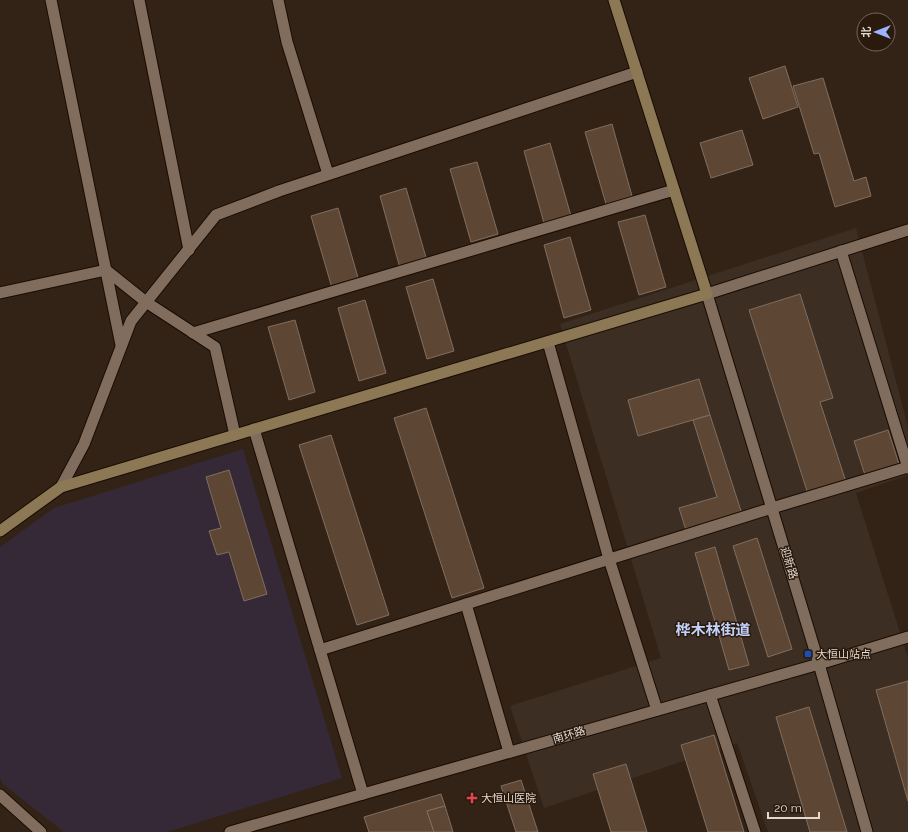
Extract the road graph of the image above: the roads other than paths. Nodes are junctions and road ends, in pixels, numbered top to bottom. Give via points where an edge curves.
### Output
1 (51, 0) edge
2 (139, 0) edge
3 (278, 0) edge
4 (614, 0) edge
5 (637, 72) junction
6 (328, 174) junction
7 (674, 190) junction
8 (908, 230) edge
9 (189, 250) junction
10 (841, 251) junction
11 (106, 270) junction
12 (0, 293) edge
13 (707, 294) junction
14 (146, 302) junction
15 (193, 333) junction
16 (548, 342) junction
17 (121, 346) junction
18 (254, 429) junction
19 (235, 435) junction
20 (908, 467) edge
21 (61, 487) junction
22 (772, 508) junction
23 (0, 530) edge
24 (609, 559) junction
25 (466, 604) junction
26 (908, 637) edge
27 (320, 650) junction
28 (819, 664) junction
29 (710, 695) junction
30 (657, 710) junction
31 (509, 752) junction
32 (363, 794) junction
33 (0, 795) edge
34 (41, 832) edge
35 (230, 832) edge
36 (755, 832) edge
37 (867, 832) edge

1 - 11 street
2 - 9 street
3 - 6 street via 287,42
4 - 5 main road
5 - 6 street
5 - 7 main road
6 - 9 street via 216,215
7 - 13 main road
7 - 15 street
8 - 10 street
9 - 14 street
10 - 13 street
10 - 20 street
11 - 12 street
11 - 14 street
11 - 17 street
13 - 16 main road
13 - 22 street, 迎新路
14 - 15 street
14 - 17 street via 131,320
15 - 19 street via 214,347
16 - 18 main road
16 - 24 street
17 - 21 street via 84,444
18 - 19 main road
18 - 27 street
19 - 21 main road
20 - 22 street
21 - 23 main road
22 - 24 street
22 - 28 street, 迎新路
24 - 25 street
24 - 30 street
25 - 27 street
25 - 31 street
26 - 28 street, 南环路
27 - 32 street
28 - 29 street, 南环路
28 - 37 street, 迎新路
29 - 30 street, 南环路
29 - 36 street
30 - 31 street, 南环路
31 - 32 street, 南环路
32 - 35 street, 南环路
33 - 34 street

